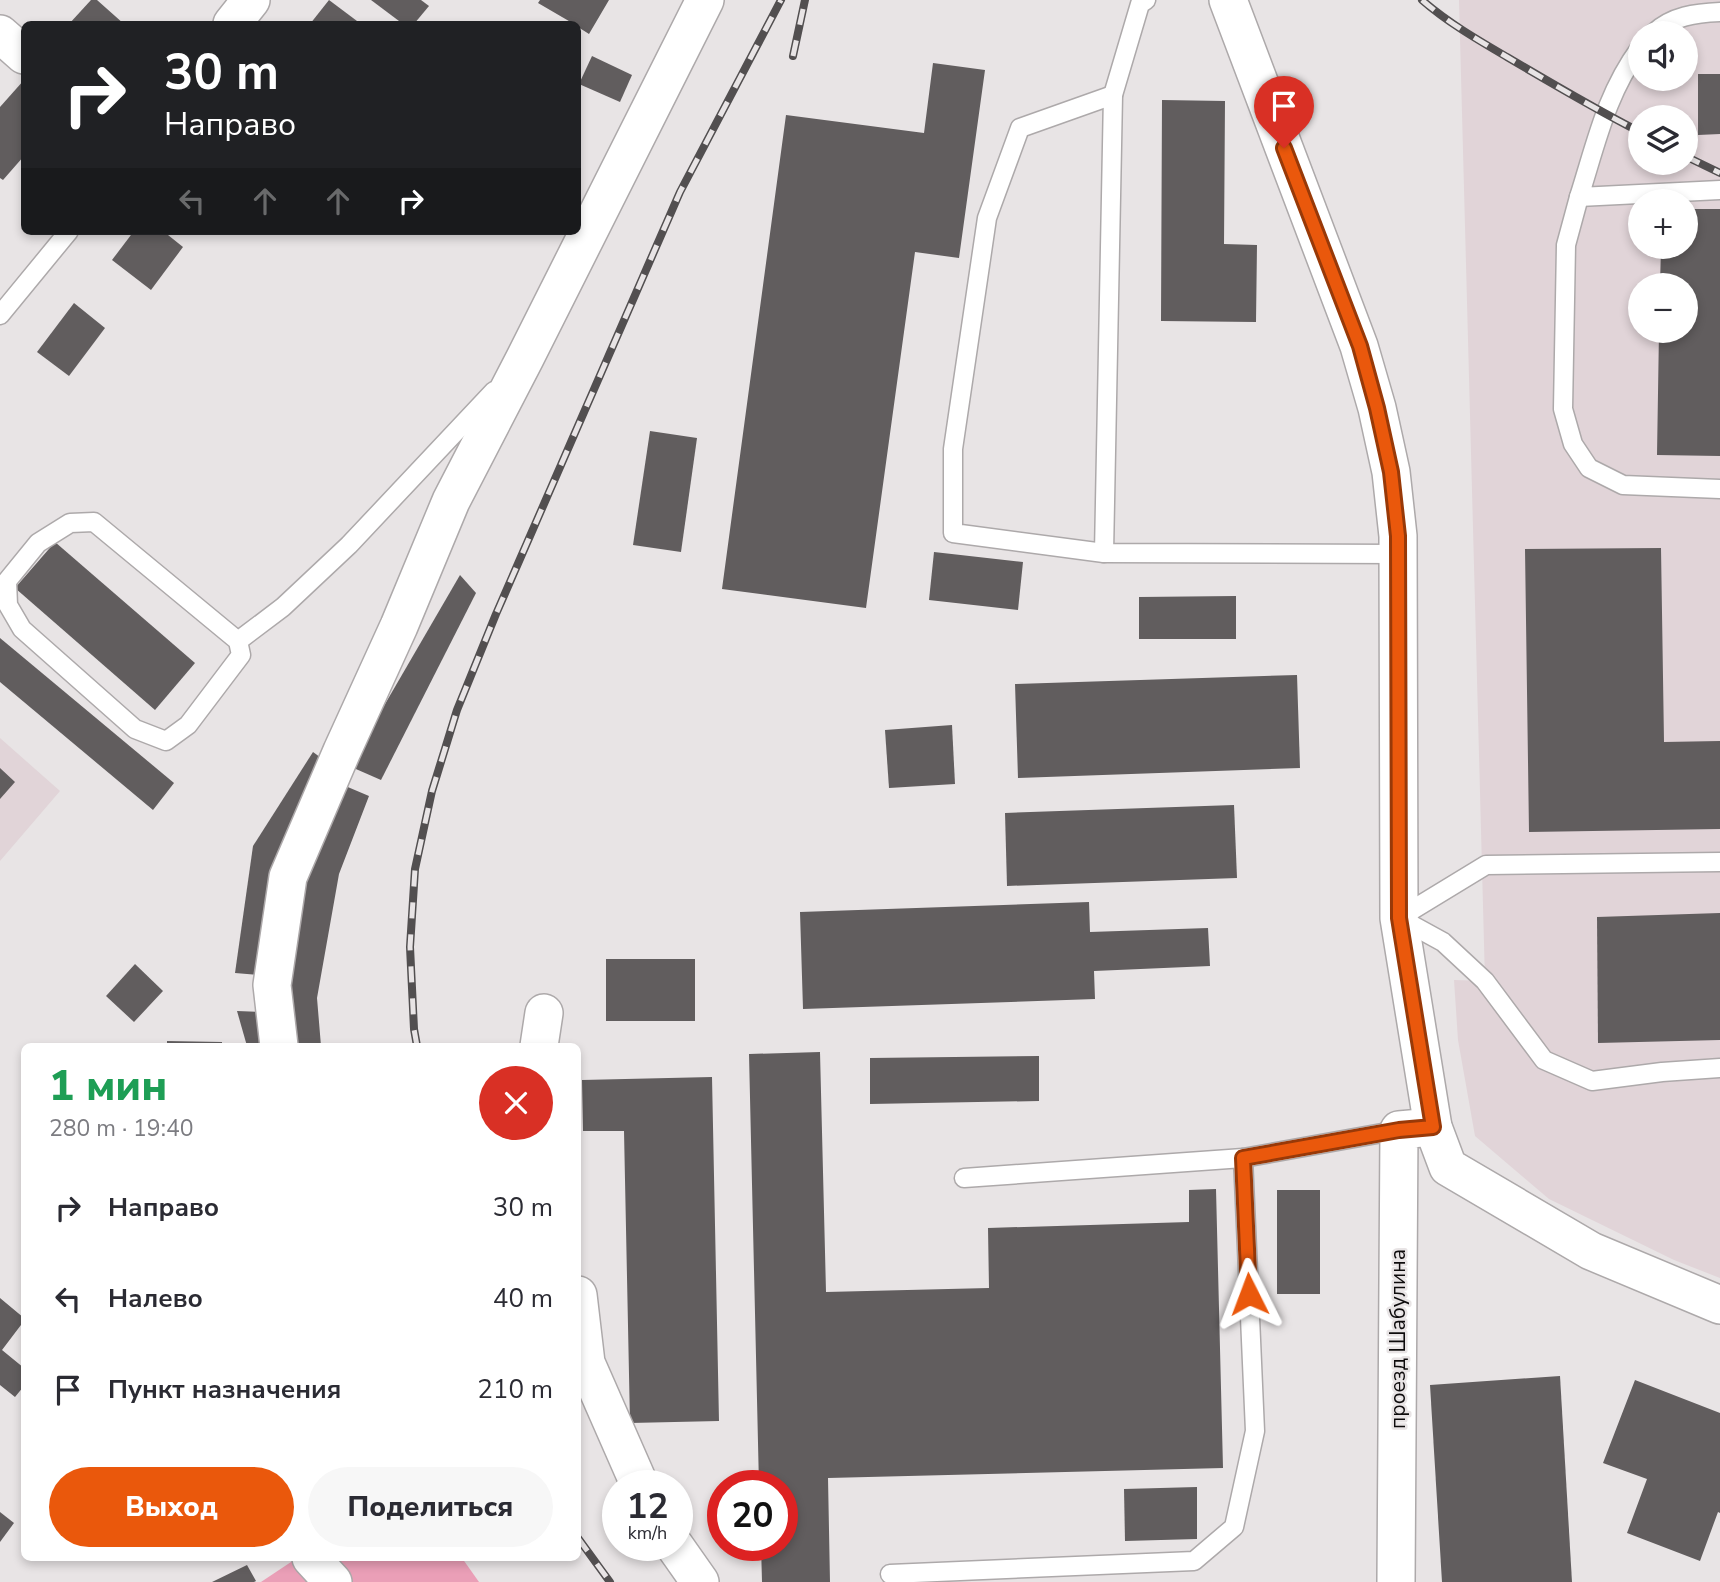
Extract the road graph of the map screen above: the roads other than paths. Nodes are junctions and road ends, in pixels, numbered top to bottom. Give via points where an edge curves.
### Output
1 (251, 0) edge
2 (705, 0) edge
3 (1146, 0) edge
4 (1228, 0) edge
5 (1720, 12) edge
6 (234, 21) edge
7 (1672, 21) edge
8 (0, 34) edge
9 (21, 52) edge
10 (1628, 64) edge
11 (1113, 95) junction
12 (1720, 190) edge
13 (1578, 197) junction
14 (66, 235) edge
15 (0, 315) edge
16 (525, 358) junction
17 (1720, 489) edge
18 (1104, 553) junction
19 (1398, 554) junction
20 (237, 641) junction
21 (1720, 862) edge
22 (1399, 918) junction
23 (279, 1043) edge
24 (1720, 1068) edge
25 (1416, 1129) junction
26 (1243, 1158) junction
27 (964, 1178) dead end
28 (1720, 1305) edge
29 (581, 1320) edge
30 (633, 1470) edge
31 (315, 1561) edge
32 (685, 1561) edge
33 (890, 1574) dead end
34 (333, 1582) edge
35 (700, 1582) edge
36 (1396, 1582) edge

1 - 6 street
2 - 16 street
3 - 11 lane via 1140,4
4 - 19 street via 1360,346 1391,472
5 - 7 lane
8 - 9 street
10 - 13 lane via 1600,125
11 - 18 lane
11 - 18 lane via 1020,128 987,218 953,449 953,533
12 - 13 lane
13 - 17 lane via 1565,258 1563,409 1573,444 1589,468 1623,485
14 - 15 lane
16 - 20 lane via 349,545 283,607
16 - 23 street via 451,501 288,877 272,985
18 - 19 lane
19 - 22 street
20 - 20 lane via 241,654 188,725 166,741 135,729 22,629 8,605 8,581 38,543 70,523 94,522
21 - 22 lane via 1486,865
22 - 24 lane via 1443,942 1485,981 1544,1060 1592,1081
22 - 25 street
25 - 26 lane
25 - 28 street via 1448,1167 1591,1251
25 - 36 street, проезд Шабулина
26 - 27 lane
26 - 33 lane via 1255,1431 1234,1527 1194,1561
29 - 30 street via 586,1363
31 - 34 street
32 - 35 street

